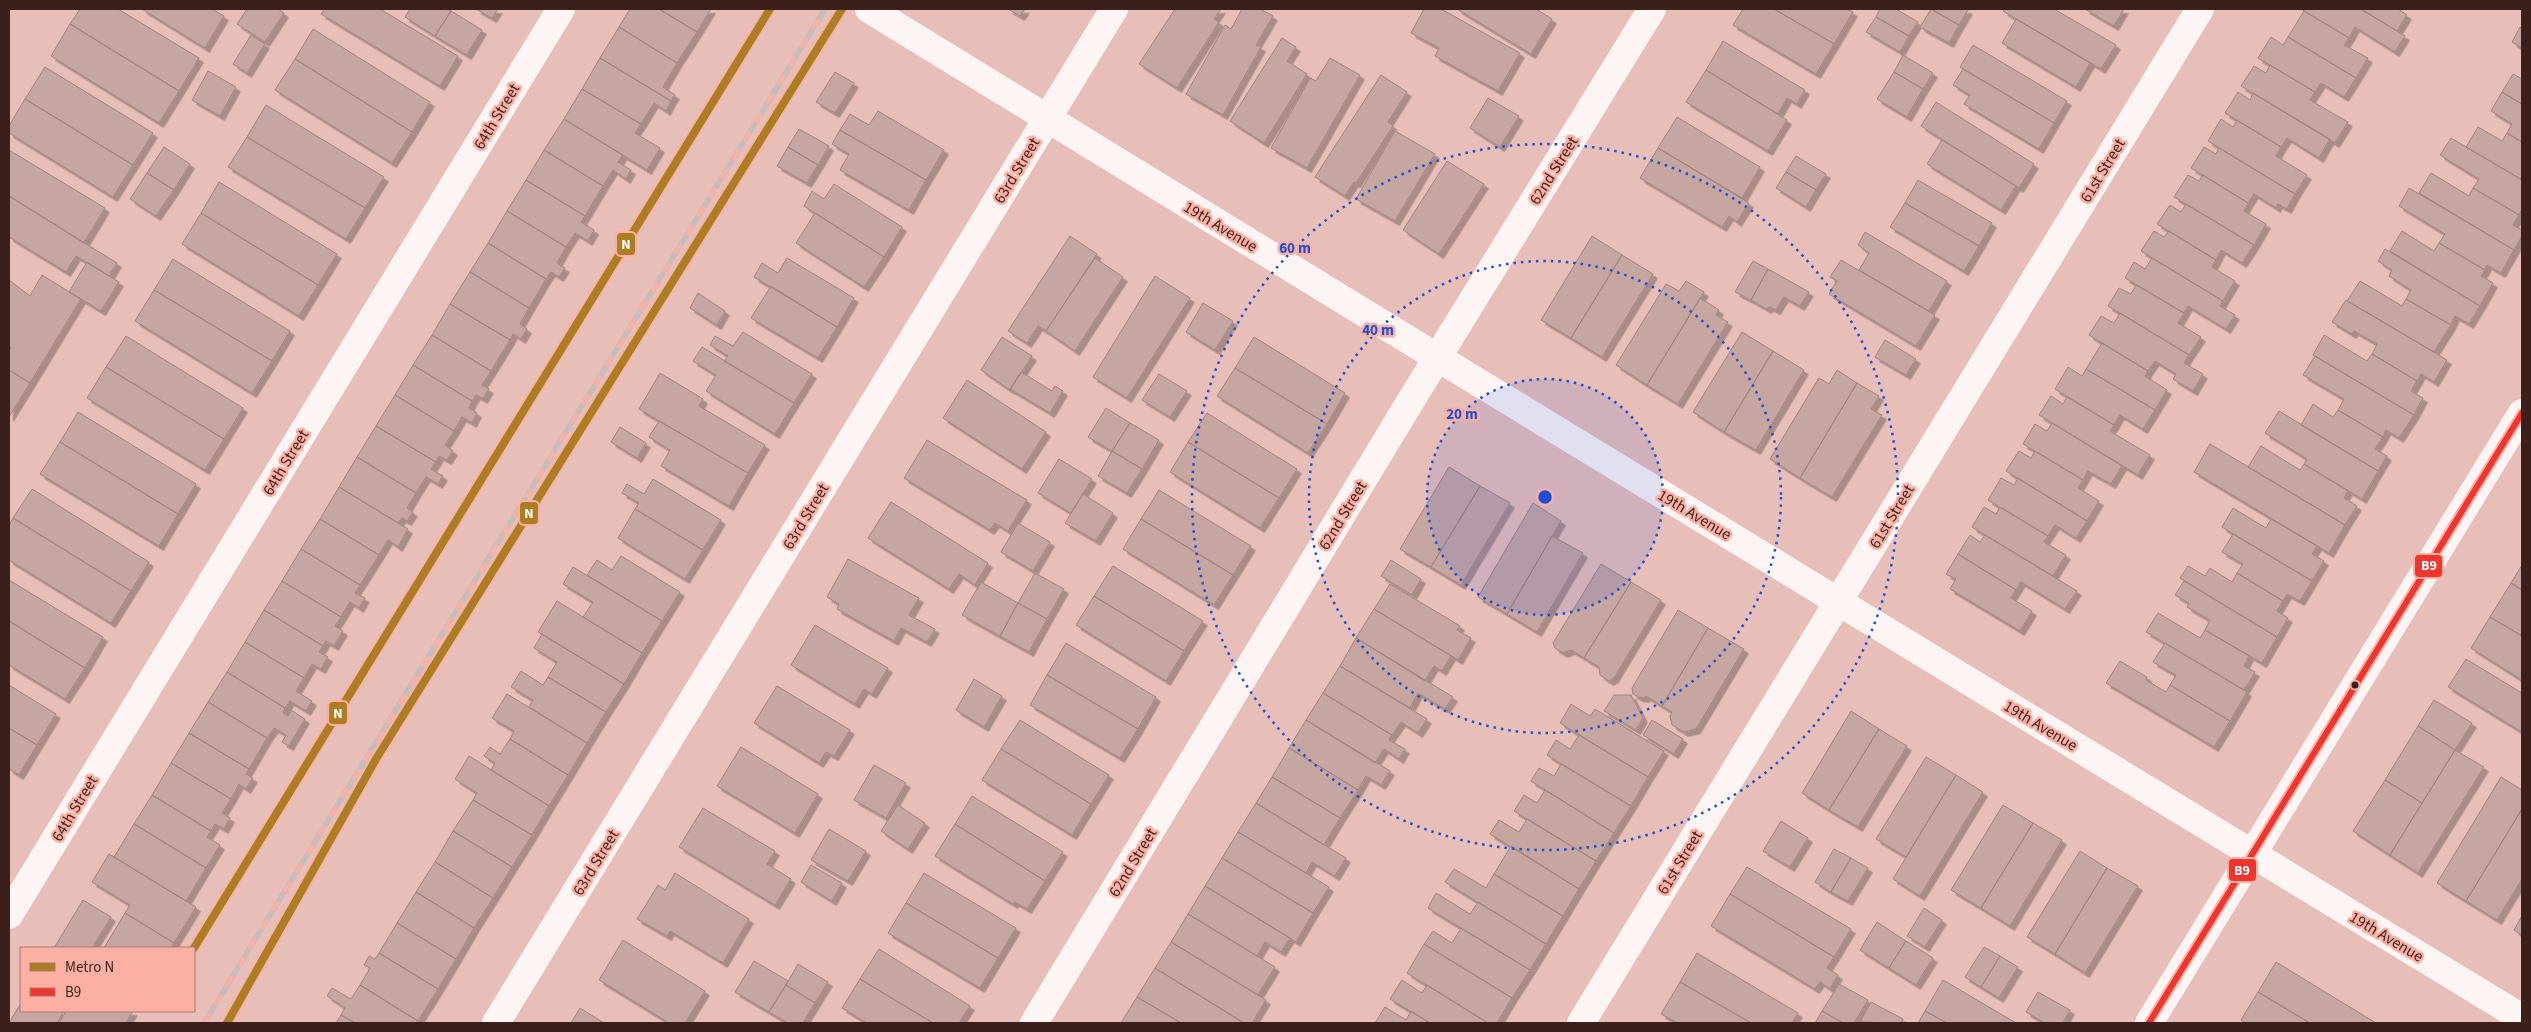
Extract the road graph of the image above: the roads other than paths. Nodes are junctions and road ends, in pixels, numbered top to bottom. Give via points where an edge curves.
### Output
1 (561, 9) edge
2 (1114, 9) edge
3 (1652, 9) edge
4 (2200, 9) edge
5 (871, 10) edge
6 (1047, 120) junction
7 (1437, 358) junction
8 (2522, 413) edge
9 (1839, 601) junction
10 (2253, 854) junction
11 (9, 915) edge
12 (2522, 1018) edge
13 (496, 1023) edge
14 (1034, 1023) edge
15 (1581, 1023) edge
16 (2149, 1023) edge

1 - 11 street, 64th Street
2 - 6 street, 63rd Street
3 - 7 street, 62nd Street
4 - 9 street, 61st Street
5 - 6 street, 19th Avenue
6 - 7 street, 19th Avenue
6 - 13 street, 63rd Street
7 - 9 street, 19th Avenue
7 - 14 street, 62nd Street
8 - 10 street
9 - 10 street, 19th Avenue
9 - 15 street, 61st Street
10 - 12 street, 19th Avenue
10 - 16 street

